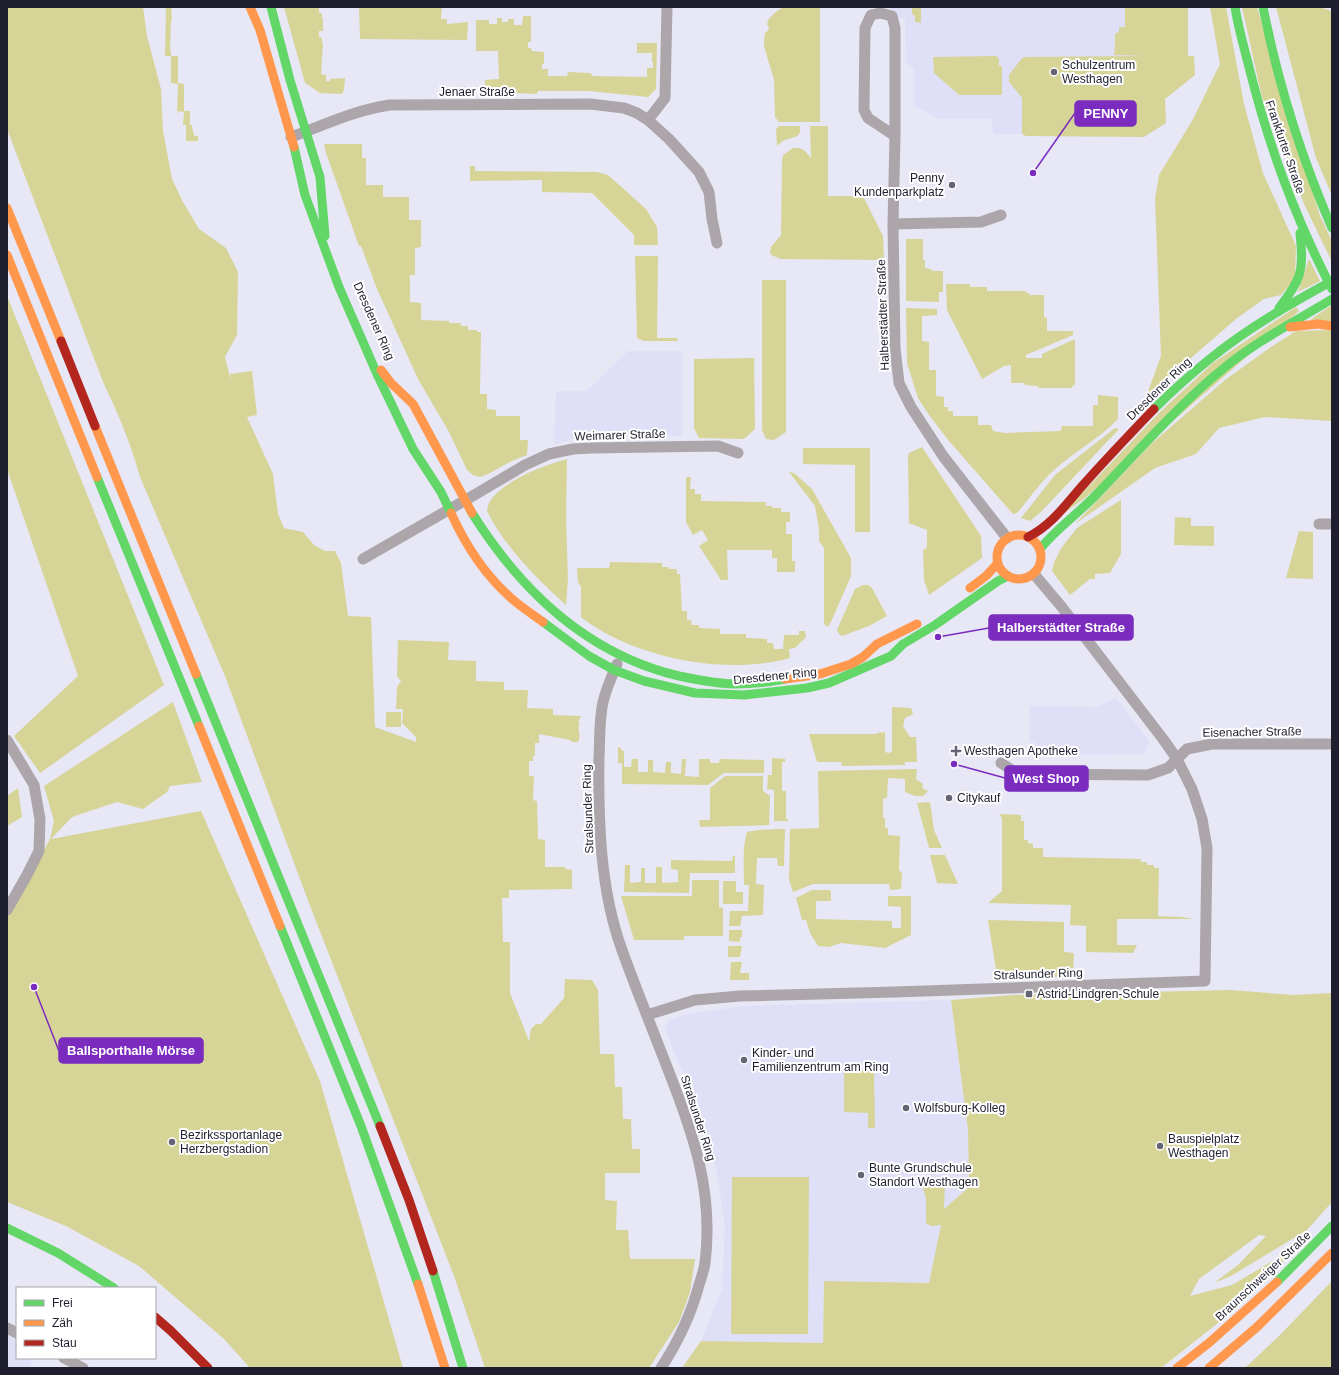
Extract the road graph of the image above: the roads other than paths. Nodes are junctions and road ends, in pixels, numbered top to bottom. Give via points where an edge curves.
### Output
1 (250, 7) edge
2 (271, 7) edge
3 (667, 7) edge
4 (1235, 7) edge
5 (1263, 7) edge
6 (648, 120) junction
7 (306, 131) junction
8 (895, 136) junction
9 (291, 137) junction
10 (7, 208) edge
11 (1001, 215) dead end
12 (1329, 217) edge
13 (1299, 222) junction
14 (893, 224) junction
15 (1332, 228) edge
16 (717, 243) dead end
17 (7, 255) edge
18 (1331, 284) edge
19 (1332, 299) edge
20 (1274, 314) junction
21 (1332, 326) edge
22 (1281, 329) junction
23 (738, 453) dead end
24 (465, 500) junction
25 (449, 510) junction
26 (1319, 524) dead end
27 (1332, 524) edge
28 (1028, 537) junction
29 (1007, 538) junction
30 (1040, 549) junction
31 (363, 559) dead end
32 (997, 564) junction
33 (1034, 574) junction
34 (1008, 576) junction
35 (964, 593) dead end
36 (924, 619) dead end
37 (620, 656) junction
38 (614, 670) junction
39 (7, 740) edge
40 (1332, 744) edge
41 (1177, 759) junction
42 (1001, 763) dead end
43 (7, 910) edge
44 (647, 1015) junction
45 (1332, 1226) edge
46 (7, 1228) edge
47 (1332, 1254) edge
48 (112, 1287) edge
49 (156, 1318) edge
50 (7, 1328) edge
51 (16, 1332) edge
52 (66, 1359) edge
53 (83, 1368) edge
54 (208, 1368) edge
55 (445, 1368) edge
56 (463, 1368) edge
57 (661, 1368) edge
58 (1177, 1368) edge
59 (1209, 1368) edge

1 - 9 main road, Dresdener Ring via 260,30
2 - 7 main road, Dresdener Ring
3 - 6 street via 665,98
4 - 13 main road, Frankfurter Straße via 1257,103
5 - 12 main road, Frankfurter Straße via 1290,117
6 - 7 street, Jenaer Straße via 637,112 624,108 590,104 390,105 371,108
6 - 16 street, Jenaer Straße via 699,172 709,192
7 - 9 street
7 - 24 main road, Dresdener Ring via 320,177 326,238 379,368 413,404
8 - 8 street, Halberstädter Straße via 895,28 892,16 880,13 871,15 865,28 864,110 868,118
8 - 14 street, Halberstädter Straße
9 - 25 main road, Dresdener Ring via 312,216 342,294 391,403
10 - 56 main road via 392,1156 436,1281
11 - 14 street via 981,222
12 - 15 main road, Frankfurter Straße
13 - 18 main road, Frankfurter Straße
13 - 20 main road via 1302,268 1294,288
14 - 29 street, Halberstädter Straße via 895,348 900,383 911,407 943,456
17 - 55 main road via 362,1126 397,1219
18 - 20 main road, Dresdener Ring
19 - 22 main road
20 - 28 main road, Dresdener Ring via 1227,344 1177,388 1072,496 1060,512 1042,529
21 - 22 main road via 1310,324
22 - 30 main road via 1202,386
23 - 24 street, Weimarer Straße via 718,446 573,449 549,454 524,465
24 - 25 street
24 - 37 main road, Dresdener Ring via 500,553 536,596 579,631
25 - 31 street
25 - 38 main road, Dresdener Ring via 480,563 511,598 574,646
26 - 27 street
28 - 29 main road via 1017,535
28 - 30 main road
29 - 32 main road via 997,552
30 - 33 main road via 1041,562
32 - 34 main road
32 - 35 main road
33 - 34 main road via 1022,580
33 - 41 street, Stralsunder Ring
34 - 38 main road, Dresdener Ring via 903,644 890,656 817,686 760,694 715,694 676,689
36 - 37 main road, Dresdener Ring via 872,648 862,658 826,673 754,684 711,682 680,676
37 - 38 street
38 - 44 street, Stralsunder Ring via 603,702 600,722 599,825 603,866 615,928
39 - 43 street via 34,785 40,819 39,851
40 - 41 street, Eisenacher Straße via 1212,744 1187,749
41 - 42 street via 1168,768 1148,775 1018,774
41 - 44 street, Stralsunder Ring via 1192,788 1202,819 1207,848 1205,981 740,996 695,1000
44 - 57 street, Stralsunder Ring via 689,1125 698,1156 706,1202 707,1228 701,1278 684,1326
45 - 58 main road, Braunschweiger Straße via 1271,1288
46 - 48 main road via 58,1253
47 - 59 main road via 1287,1299
49 - 54 main road
50 - 51 street
52 - 53 street

